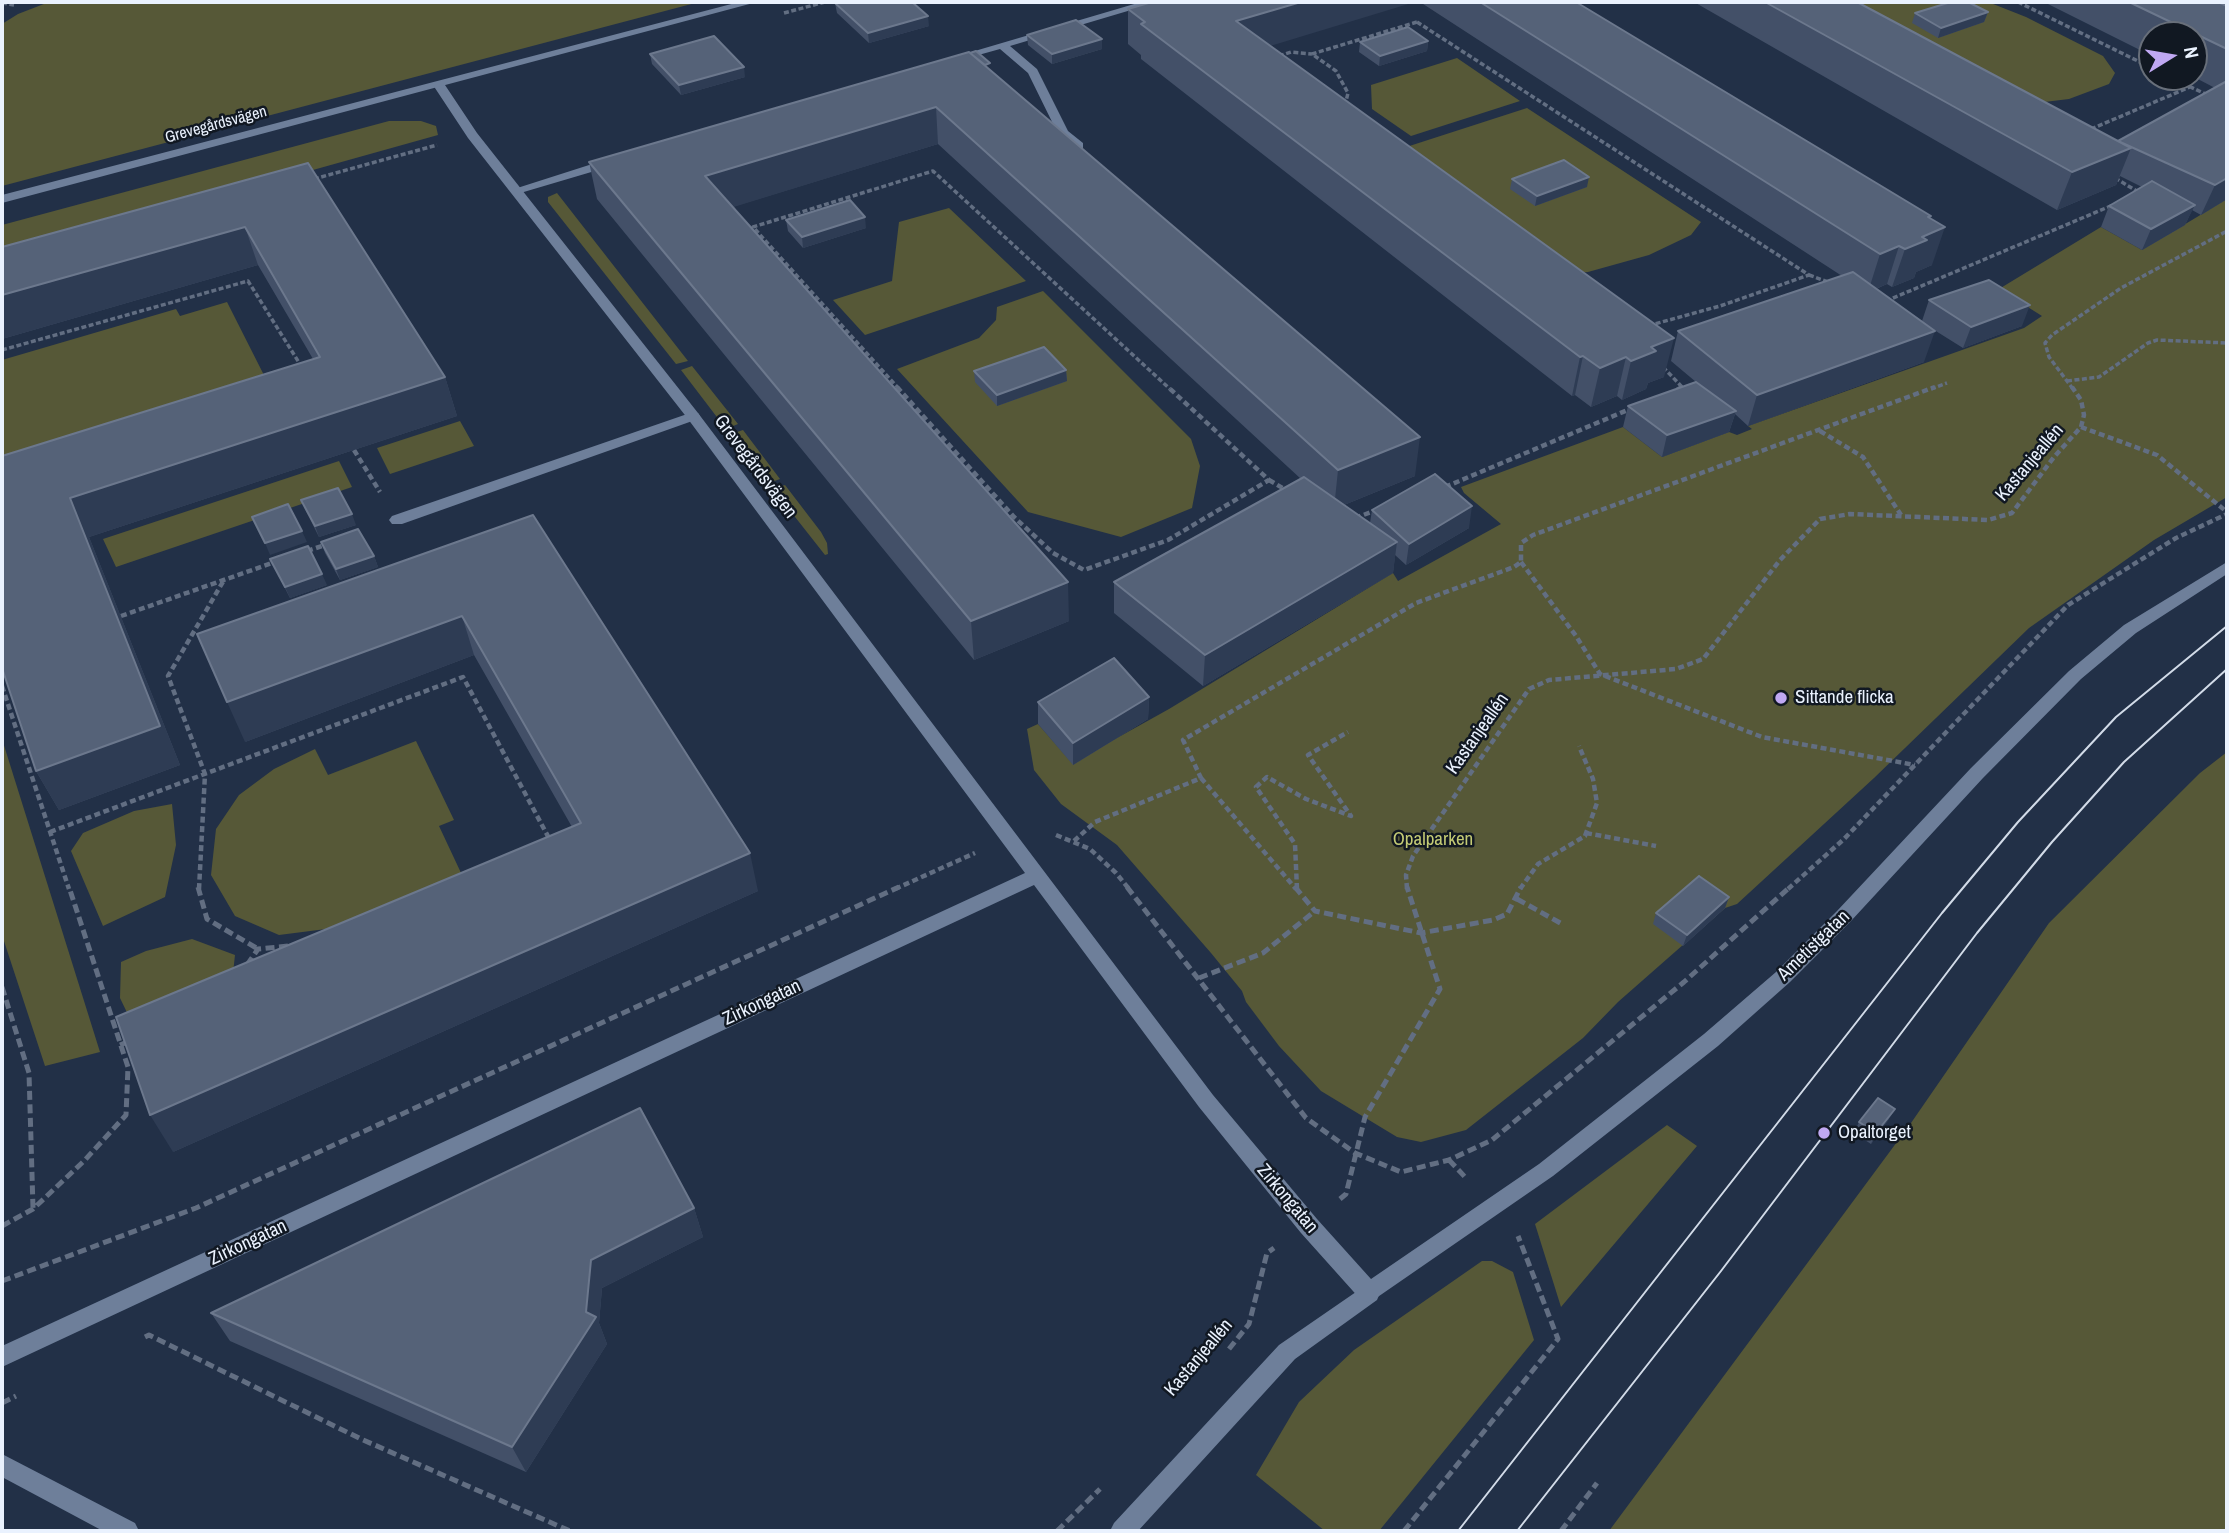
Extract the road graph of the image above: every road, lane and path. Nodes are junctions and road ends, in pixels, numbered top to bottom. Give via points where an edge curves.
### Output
1 (751, 2) edge
2 (1152, 2) edge
3 (2018, 2) edge
4 (2, 3) edge
5 (14, 5) dead end
6 (1002, 45) junction
7 (1312, 54) junction
8 (1271, 58) edge
9 (950, 60) edge
10 (2138, 61) edge
11 (439, 85) junction
12 (2181, 91) edge
13 (2199, 91) edge
14 (2215, 98) edge
15 (1331, 114) edge
16 (1341, 122) junction
17 (2080, 134) edge
18 (472, 135) junction
19 (622, 158) edge
20 (1095, 160) edge
21 (2104, 172) edge
22 (311, 180) edge
23 (517, 190) junction
24 (2128, 198) edge
25 (2, 199) edge
26 (2115, 204) edge
27 (2226, 233) edge
28 (1809, 275) junction
29 (1835, 284) edge
30 (1873, 297) edge
31 (1629, 331) junction
32 (1638, 340) edge
33 (2227, 343) edge
34 (2, 350) edge
35 (1656, 359) edge
36 (304, 370) edge
37 (2067, 381) junction
38 (1947, 383) dead end
39 (1670, 393) edge
40 (1633, 408) edge
41 (693, 416) junction
42 (2081, 427) junction
43 (1819, 430) junction
44 (354, 450) edge
45 (1269, 480) junction
46 (1434, 490) edge
47 (1290, 492) edge
48 (1381, 509) edge
49 (2227, 513) edge
50 (1901, 515) junction
51 (1355, 518) edge
52 (397, 520) junction
53 (298, 554) edge
54 (286, 559) edge
55 (1521, 562) junction
56 (2227, 566) edge
57 (223, 580) junction
58 (121, 616) dead end
59 (1600, 674) junction
60 (2, 686) edge
61 (1348, 732) dead end
62 (1579, 746) dead end
63 (1915, 765) junction
64 (205, 774) junction
65 (1201, 778) junction
66 (50, 832) junction
67 (1586, 833) junction
68 (1074, 841) dead end
69 (1656, 846) dead end
70 (555, 849) edge
71 (1037, 875) junction
72 (1297, 890) junction
73 (1517, 899) junction
74 (1315, 911) junction
75 (1562, 924) dead end
76 (1421, 933) junction
77 (298, 945) edge
78 (258, 949) junction
79 (244, 970) edge
80 (1199, 978) dead end
81 (2, 987) edge
82 (131, 1040) edge
83 (120, 1045) junction
84 (1354, 1153) junction
85 (1450, 1160) junction
86 (1493, 1208) junction
87 (33, 1209) junction
88 (2, 1226) edge
89 (1309, 1226) junction
90 (1369, 1293) junction
91 (137, 1341) dead end
92 (2, 1357) edge
93 (1223, 1358) dead end
94 (26, 1391) dead end
95 (2, 1402) edge
96 (2, 1465) edge
97 (1597, 1483) dead end
98 (1102, 1487) dead end
99 (127, 1531) edge
100 (570, 1531) edge
101 (1057, 1531) edge
102 (1122, 1531) edge
103 (1404, 1531) edge
104 (1561, 1531) edge

1 - 11 street, Grevegårdsvägen
2 - 6 street
3 - 10 path
4 - 5 path
6 - 9 street
6 - 20 street via 1033,71 1063,133
7 - 8 path via 1291,52
7 - 16 path via 1336,71 1348,93
7 - 28 path via 1417,22
11 - 18 street, Grevegårdsvägen
11 - 25 street, Grevegårdsvägen
12 - 17 path
13 - 14 path
15 - 16 path
16 - 31 path
18 - 22 path
18 - 23 street, Grevegårdsvägen
19 - 23 street
21 - 24 path via 2140,193
23 - 41 street, Grevegårdsvägen
26 - 30 path via 1886,302
27 - 37 path, Kastanjeallén via 2121,288 2052,335 2044,346
28 - 29 path
28 - 31 path
31 - 32 path
33 - 37 path via 2148,342 2099,377
34 - 36 path via 248,281
35 - 39 path via 1682,387
37 - 42 path, Kastanjeallén via 2084,408
38 - 43 path
40 - 46 path
41 - 52 street
41 - 71 street, Grevegårdsvägen
42 - 49 path via 2157,455
42 - 50 path, Kastanjeallén via 2012,513 1988,520
43 - 50 path via 1863,457
43 - 55 path via 1533,535 1521,543
44 - 52 path
45 - 45 path via 1168,540 1084,570 1053,553 1014,517 753,227 933,171
45 - 47 path
48 - 51 path
49 - 63 path via 2176,538 2068,605
50 - 59 path, Kastanjeallén via 1850,514 1813,523 1703,659 1676,669
52 - 53 path
54 - 57 path
55 - 59 path
55 - 65 path via 1416,603 1183,740
56 - 86 street, Ametistgatan via 2130,629 2074,675 1783,977 1632,1105
57 - 58 path
57 - 64 path via 168,676
59 - 63 path via 1762,737
59 - 76 path, Kastanjeallén via 1549,680 1529,689 1413,856 1406,875
60 - 66 path
61 - 72 path via 1308,755 1351,816 1306,799 1267,777 1256,787 1296,844
62 - 67 path via 1597,803
63 - 85 path via 1844,839 1684,982 1492,1140
64 - 66 path
64 - 70 path via 464,677
64 - 78 path via 197,883 207,919
65 - 68 path via 1095,821
65 - 72 path
66 - 83 path
67 - 69 path
67 - 73 path via 1538,864
71 - 89 street, Zirkongatan via 1206,1101
71 - 92 street, Zirkongatan
72 - 74 path
73 - 75 path
73 - 76 path via 1503,917
74 - 76 path
74 - 80 path via 1263,953
76 - 84 path, Kastanjeallén via 1440,989 1365,1117
77 - 78 path
78 - 79 path
81 - 87 path via 29,1073
82 - 83 path
83 - 87 path via 128,1067 126,1115
84 - 85 path via 1401,1172
84 - 89 path, Kastanjeallén via 1346,1194
85 - 86 path
86 - 90 street, Ametistgatan
86 - 103 path via 1520,1238 1558,1339
87 - 88 path
89 - 90 street, Zirkongatan
89 - 93 path, Kastanjeallén via 1267,1253 1249,1324
90 - 102 street, Ametistgatan via 1287,1352
91 - 100 path via 149,1335 361,1439
94 - 95 path
96 - 99 street
97 - 104 path
98 - 101 path

